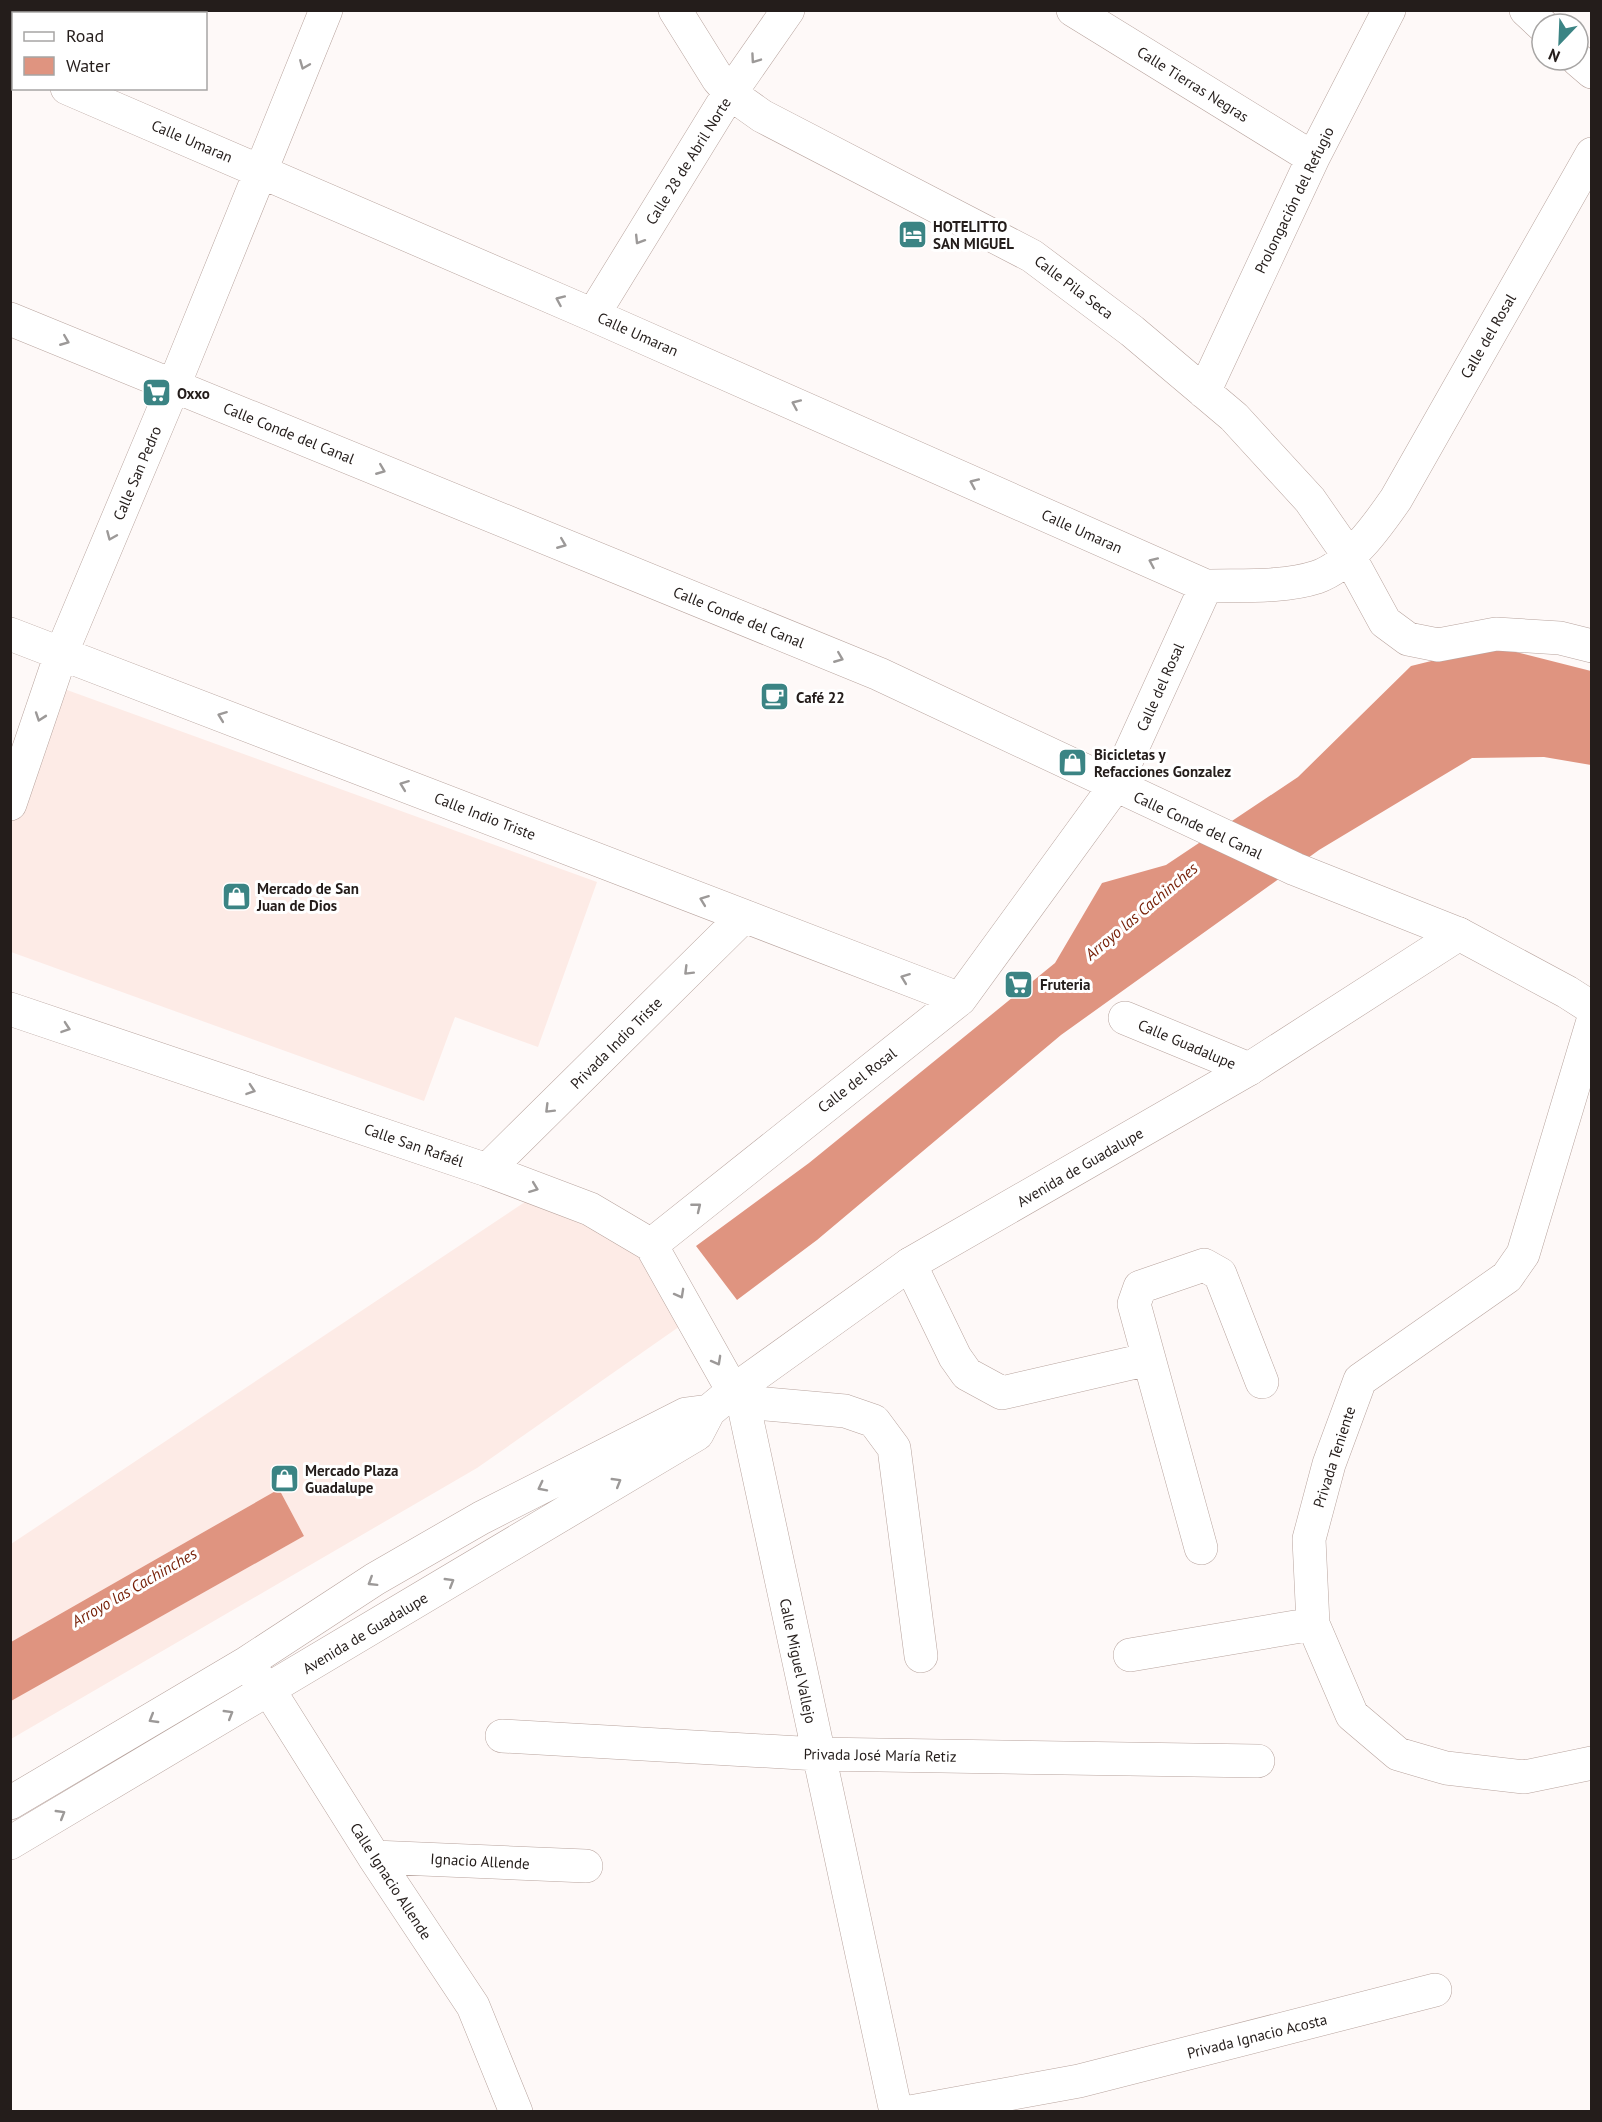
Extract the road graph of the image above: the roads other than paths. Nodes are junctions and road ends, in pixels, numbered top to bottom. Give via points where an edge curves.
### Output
1 (326, 10) edge
2 (675, 10) edge
3 (788, 10) edge
4 (1073, 10) edge
5 (1389, 10) edge
6 (72, 90) edge
7 (731, 94) junction
8 (1592, 154) edge
9 (1313, 158) junction
10 (261, 170) junction
11 (593, 315) junction
12 (10, 320) edge
13 (174, 385) junction
14 (1204, 392) junction
15 (1349, 556) junction
16 (1206, 586) junction
17 (10, 634) edge
18 (1592, 645) edge
19 (61, 654) junction
20 (1115, 786) junction
21 (10, 804) edge
22 (744, 916) junction
23 (1459, 934) junction
24 (1583, 997) edge
25 (960, 999) junction
26 (10, 1009) edge
27 (1125, 1018) dead end
28 (1592, 1024) edge
29 (1248, 1069) junction
30 (487, 1170) junction
31 (655, 1251) junction
32 (910, 1264) junction
33 (1149, 1359) junction
34 (1262, 1382) dead end
35 (728, 1401) junction
36 (1201, 1548) dead end
37 (1313, 1624) junction
38 (1130, 1655) dead end
39 (921, 1656) dead end
40 (245, 1664) junction
41 (269, 1690) junction
42 (502, 1736) dead end
43 (818, 1754) junction
44 (1258, 1761) dead end
45 (1592, 1763) edge
46 (10, 1803) edge
47 (10, 1843) edge
48 (374, 1857) junction
49 (586, 1866) dead end
50 (1435, 1990) dead end
51 (516, 2112) edge
52 (896, 2112) edge
53 (910, 2112) edge

1 -> 10 street, Calle San Pedro
2 - 7 street, Calle Pila Seca
3 -> 7 street, Calle 28 de Abril Norte
4 - 9 street, Calle Tierras Negras
5 - 9 street, Prolongación del Refugio
6 - 10 street, Calle Umaran
7 -> 11 street, Calle 28 de Abril Norte
7 - 14 street, Calle Pila Seca via 762,116 1032,256 1132,331
8 - 15 street, Calle del Rosal via 1396,499 1375,530
9 - 14 street, Prolongación del Refugio
11 -> 10 street, Calle Umaran
10 - 13 street, Calle San Pedro
16 -> 11 street, Calle Umaran
12 -> 13 street, Calle Conde del Canal
13 -> 19 street, Calle San Pedro
13 -> 20 street, Calle Conde del Canal via 879,674
14 - 15 street, Calle Pila Seca via 1234,417 1310,500
15 - 16 street, Calle del Rosal via 1319,576 1282,584
15 - 18 street, Calle Pila Seca via 1385,622 1408,639 1438,645 1496,634 1560,638
16 - 20 street, Calle del Rosal
17 - 19 street, Calle Indio Triste
19 -> 21 street, Calle San Pedro
22 -> 19 street, Calle Indio Triste
20 - 23 street, Calle Conde del Canal via 1295,869
20 - 25 street, Calle del Rosal
25 -> 22 street, Calle Indio Triste
22 -> 30 street, Privada Indio Triste
23 - 24 street, Calle Conde del Canal
23 - 29 street, Avenida de Guadalupe
31 -> 25 street, Calle del Rosal
26 -> 30 street, Calle San Rafaél
27 - 29 street, Calle Guadalupe
28 - 37 street, Privada Teniente via 1523,1254 1507,1277 1360,1380 1329,1464 1309,1539
29 - 32 street, Avenida de Guadalupe
30 -> 31 street, Calle San Rafaél via 590,1209
31 -> 35 street via 700,1332
32 - 33 street via 967,1374 1002,1393
32 - 35 street, Avenida de Guadalupe
33 - 34 street via 1134,1304 1140,1287 1204,1265 1220,1274
33 - 36 street
35 - 39 street via 845,1411 874,1421 894,1448
35 -> 40 street, Avenida de Guadalupe via 686,1414 481,1518 375,1580
41 -> 35 street, Avenida de Guadalupe via 697,1434
35 - 43 street, Calle Miguel Vallejo
37 - 38 street
37 - 45 street, Privada Teniente via 1352,1715 1398,1754 1446,1768 1524,1777
40 - 41 street, Calle Ignacio Allende
40 -> 46 street, Avenida de Guadalupe
47 -> 41 street, Avenida de Guadalupe
41 - 48 street, Calle Ignacio Allende
42 - 43 street, Privada José María Retiz
43 - 44 street, Privada José María Retiz
43 - 52 street, Calle Miguel Vallejo
48 - 49 street, Ignacio Allende
48 - 51 street, Calle Ignacio Allende via 473,2006
50 - 53 street, Privada Ignacio Acosta via 1079,2081

